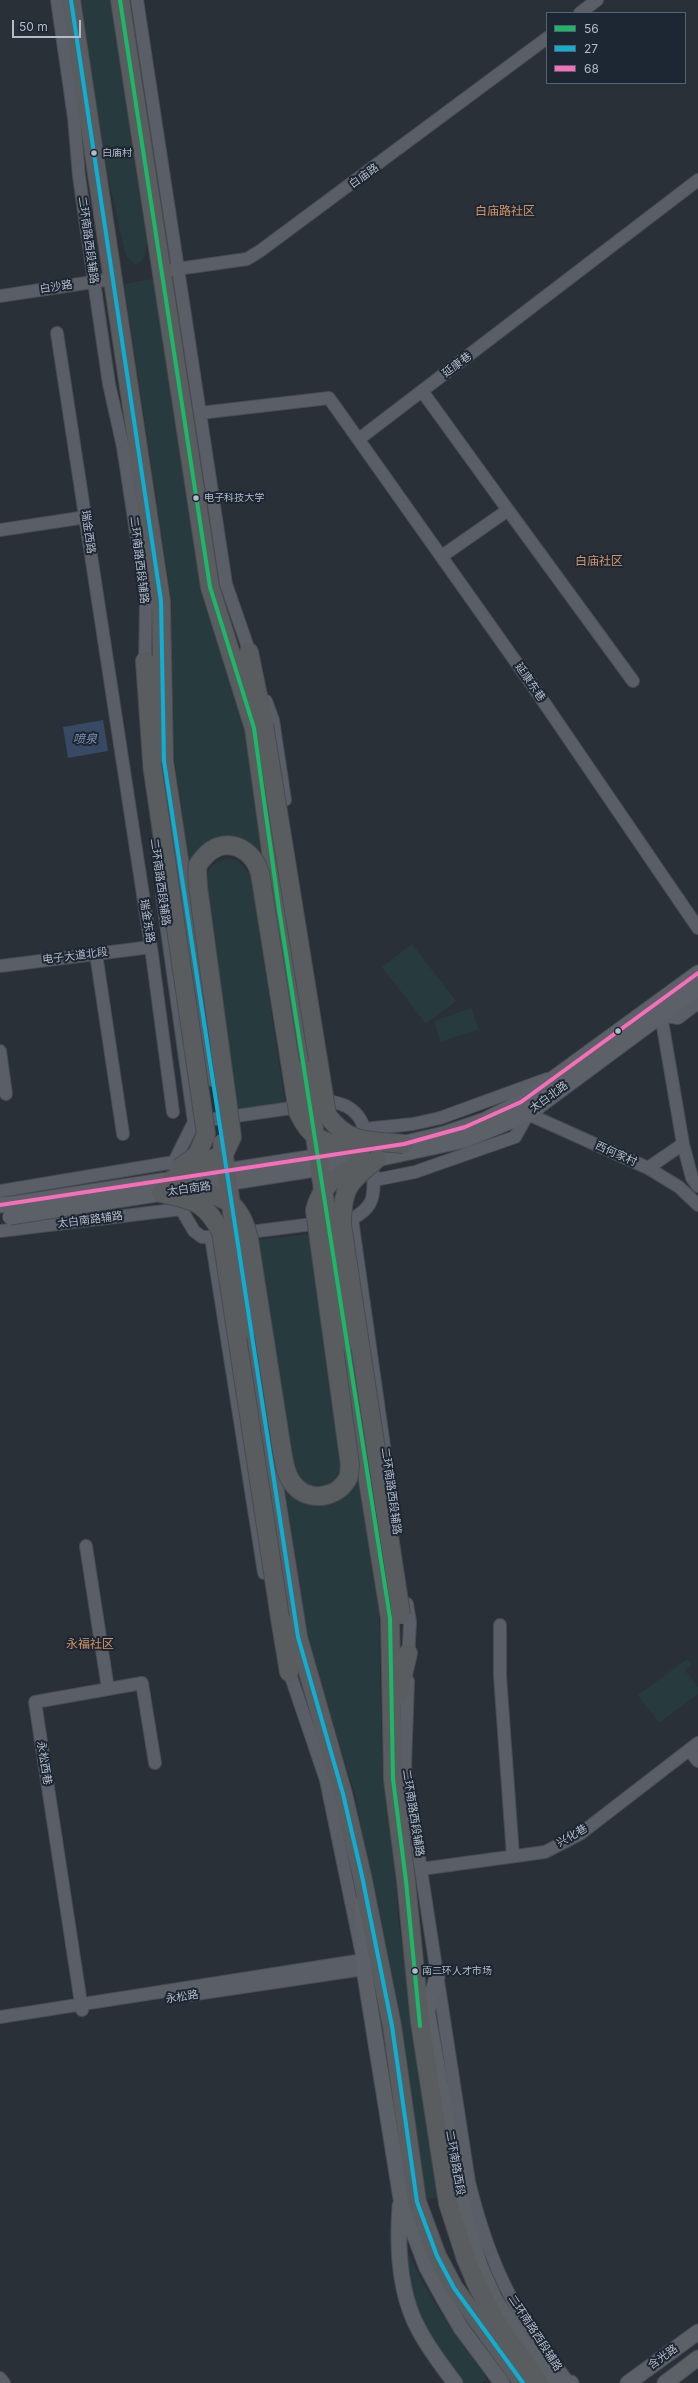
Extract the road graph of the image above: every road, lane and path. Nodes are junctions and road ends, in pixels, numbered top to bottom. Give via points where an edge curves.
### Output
1 (57, 0) edge
2 (71, 0) edge
3 (120, 0) edge
4 (136, 0) edge
5 (597, 0) edge
6 (581, 12) edge
7 (546, 39) edge
8 (698, 180) edge
9 (170, 270) junction
10 (112, 279) junction
11 (94, 282) junction
12 (0, 296) edge
13 (57, 333) dead end
14 (422, 391) junction
15 (200, 413) junction
16 (359, 439) junction
17 (508, 510) junction
18 (86, 517) junction
19 (0, 530) edge
20 (442, 556) junction
21 (250, 652) junction
22 (153, 663) junction
23 (633, 681) dead end
24 (259, 727) junction
25 (117, 732) joint
26 (158, 763) junction
27 (263, 886) junction
28 (200, 901) junction
29 (279, 909) junction
30 (190, 924) junction
31 (698, 928) edge
32 (272, 944) junction
33 (205, 945) junction
34 (151, 947) junction
35 (96, 954) junction
36 (0, 966) edge
37 (698, 973) edge
38 (698, 988) edge
39 (698, 1003) edge
40 (661, 1015) junction
41 (0, 1051) edge
42 (558, 1076) junction
43 (6, 1094) dead end
44 (333, 1102) junction
45 (173, 1112) dead end
46 (528, 1114) junction
47 (194, 1122) junction
48 (364, 1129) junction
49 (123, 1134) dead end
50 (404, 1144) junction
51 (683, 1144) junction
52 (369, 1155) junction
53 (174, 1162) junction
54 (648, 1168) junction
55 (375, 1180) junction
56 (164, 1185) junction
57 (698, 1186) edge
58 (186, 1189) junction
59 (0, 1191) edge
60 (698, 1205) edge
61 (181, 1209) junction
62 (6, 1211) edge
63 (352, 1219) junction
64 (0, 1231) edge
65 (211, 1237) junction
66 (338, 1381) junction
67 (275, 1405) junction
68 (356, 1411) junction
69 (264, 1427) junction
70 (348, 1447) junction
71 (282, 1451) junction
72 (86, 1546) dead end
73 (395, 1617) junction
74 (500, 1625) dead end
75 (408, 1653) junction
76 (289, 1672) junction
77 (108, 1689) junction
78 (392, 1721) junction
79 (694, 1746) edge
80 (698, 1761) edge
81 (155, 1763) dead end
82 (513, 1856) junction
83 (421, 1869) junction
84 (362, 1876) junction
85 (363, 1964) junction
86 (437, 1976) junction
87 (82, 2008) junction
88 (424, 2016) junction
89 (0, 2017) edge
90 (0, 2025) edge
91 (401, 2199) junction
92 (698, 2332) edge
93 (698, 2358) edge
94 (0, 2378) edge
95 (547, 2382) edge
96 (4, 2383) edge
97 (455, 2383) edge
98 (502, 2383) edge
99 (523, 2383) edge
100 (569, 2383) edge
101 (628, 2383) edge
102 (665, 2383) edge

1 - 11 street, 二环南路西段辅路
2 - 10 highway
3 - 9 highway
4 - 9 street
5 - 6 street
7 - 9 street, 白庙路 via 247,259
8 - 14 street, 延康巷
9 - 15 street
9 - 24 highway via 210,587
10 - 11 street, 白沙路
10 - 22 highway via 161,601
11 - 12 street, 白沙路
11 - 22 street, 二环南路西段辅路 via 109,384 123,447 146,598
13 - 18 street, 瑞金西路
14 - 16 street, 延康巷
14 - 17 street
15 - 16 street via 329,398
15 - 21 street via 226,584
16 - 20 street, 延康东巷
17 - 20 street
17 - 23 street
18 - 19 street
18 - 25 street, 瑞金西路
20 - 31 street, 延康东巷
21 - 24 highway
21 - 44 street via 273,720
22 - 26 highway
22 - 47 street, 二环南路西段辅路 via 144,766
24 - 29 highway
24 - 50 highway, bridge via 327,1115 336,1128 346,1135 357,1139
25 - 34 street, 瑞金东路
26 - 30 highway
26 - 56 highway, bridge via 206,1134 201,1148 192,1160
27 - 28 highway, bridge via 257,862 241,847 223,845 213,848 198,865
27 - 29 highway
27 - 32 highway, bridge
28 - 30 highway
28 - 33 highway, bridge
29 - 32 highway
29 - 68 highway, bridge
30 - 33 highway
30 - 69 highway, bridge
32 - 52 highway, bridge via 298,1112 310,1132 320,1141
33 - 56 highway, bridge via 232,1137 225,1152
34 - 35 street, 电子大道北段
34 - 45 street, 瑞金东路
35 - 36 street, 电子大道北段
35 - 49 street
37 - 42 main road, 太白北路
38 - 40 main road, 太白北路
39 - 40 street via 678,1018
40 - 46 main road, 太白北路
40 - 51 street
41 - 43 street
42 - 48 street via 440,1118 413,1124
42 - 50 main road, 太白北路 via 521,1102 485,1120
44 - 47 street
44 - 48 street via 345,1104 359,1117
46 - 52 main road, 太白北路 via 465,1140
46 - 54 street, 西何家村
46 - 55 street via 515,1137 415,1172
47 - 53 street
48 - 55 street
50 - 52 main road, 太白北路
51 - 54 street
51 - 57 street via 692,1178
52 - 56 main road, 太白南路, bridge
52 - 58 main road, 太白南路, bridge
52 - 66 highway, bridge via 325,1187 318,1196 315,1210
52 - 73 highway, bridge via 343,1196 342,1225
53 - 59 street
53 - 61 street
54 - 60 street, 西何家村 via 679,1187
55 - 63 street via 371,1202
56 - 58 main road, 太白南路, bridge
56 - 62 main road, 太白南路, bridge
56 - 76 highway, bridge via 202,1205 221,1232
58 - 67 highway, bridge via 217,1197 241,1213 250,1240
61 - 64 street, 太白南路辅路
61 - 65 street via 194,1231 202,1237
63 - 65 street
63 - 75 street, 二环南路西段辅路 via 410,1622
65 - 76 street via 272,1620
66 - 68 highway
66 - 70 highway, bridge
67 - 69 highway
67 - 71 highway, bridge
68 - 70 highway
68 - 73 highway
69 - 71 highway
69 - 84 highway via 298,1637 343,1794
70 - 71 highway, bridge via 348,1477 336,1491 325,1496 310,1496 294,1486 288,1476
72 - 77 street
73 - 78 highway
74 - 82 street via 500,1676
75 - 78 highway
75 - 83 street, 二环南路西段辅路 via 405,1766
76 - 85 street via 326,1780
77 - 81 street, 永松西巷 via 142,1683
77 - 87 street, 永松西巷 via 35,1702
78 - 88 highway, 二环南路西段 via 393,1779 410,1925
79 - 80 street
79 - 82 street, 兴化巷 via 580,1834 544,1852
82 - 83 street, 兴化巷
83 - 86 street, 二环南路西段辅路
84 - 85 main road
84 - 99 highway via 392,2026 417,2202 437,2256 454,2288
85 - 87 street, 永松路
85 - 91 main road
86 - 88 main road
86 - 100 street, 二环南路西段辅路 via 469,2182 480,2224 500,2276 519,2312
87 - 89 street, 永松路
87 - 90 street, 永松路
88 - 95 highway, 二环南路西段 via 448,2203 466,2259 495,2320
91 - 97 main road via 400,2246 409,2308 428,2344
91 - 98 main road via 415,2240 434,2281 461,2328
92 - 101 main road, 含光路
93 - 102 main road, 含光路
94 - 96 street
95 - 100 main road

